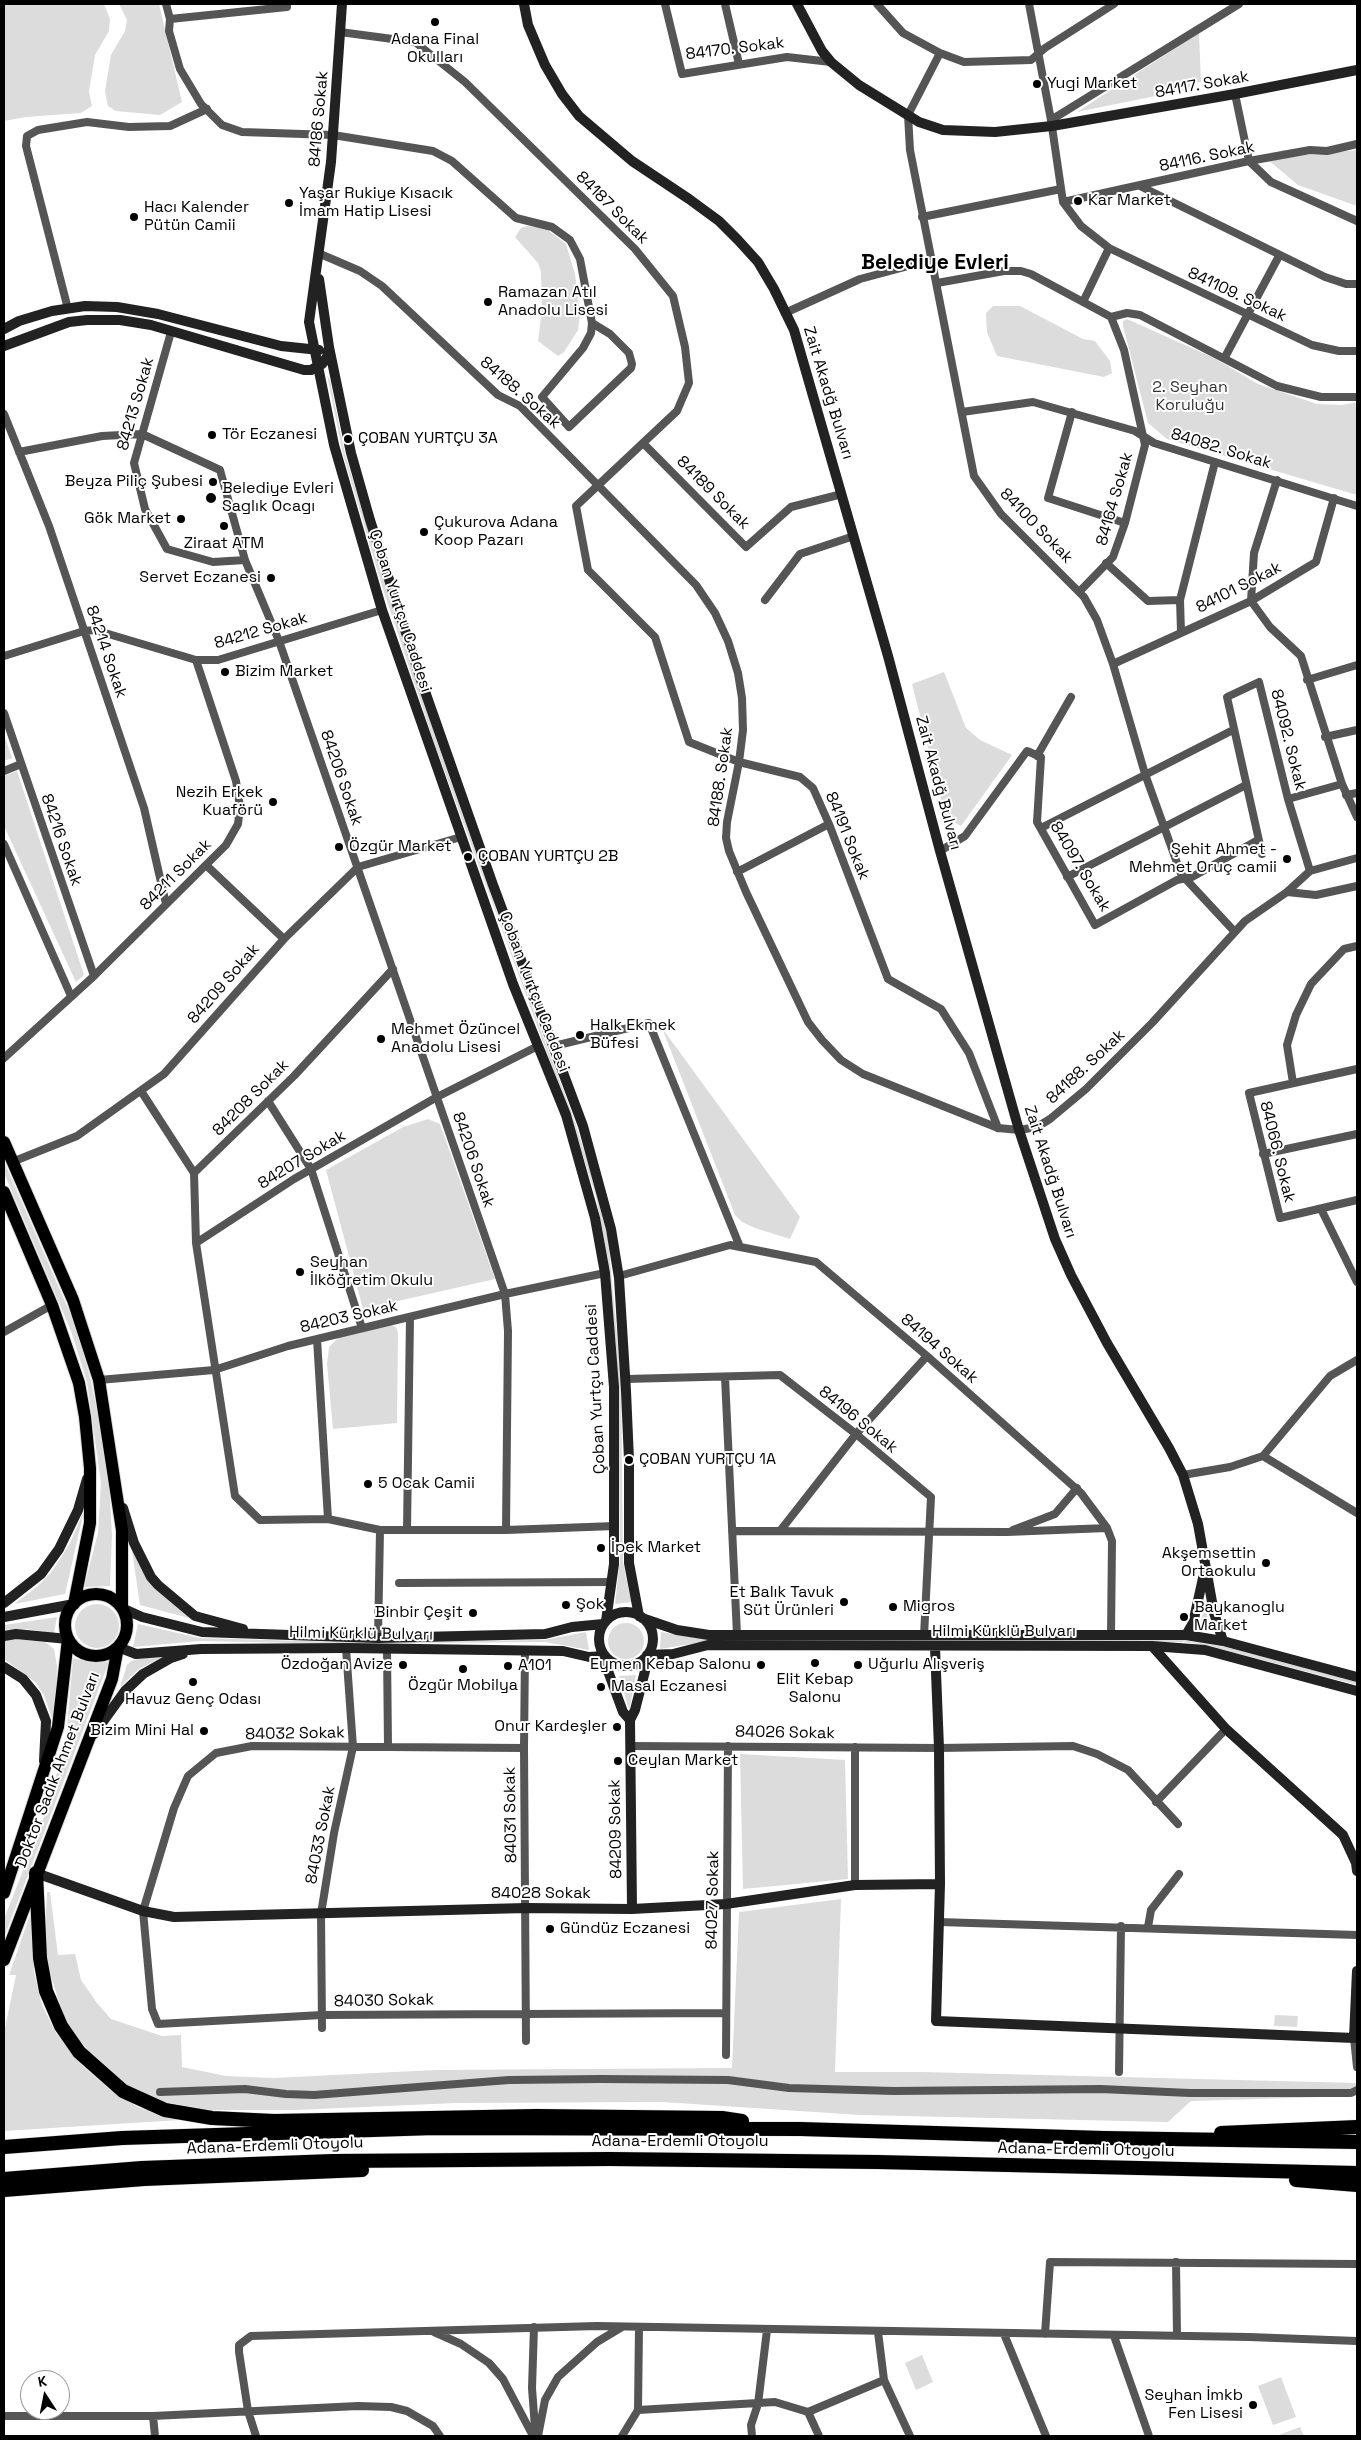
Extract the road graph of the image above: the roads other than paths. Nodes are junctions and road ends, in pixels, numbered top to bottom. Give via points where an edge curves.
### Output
1 (166, 4) edge
2 (287, 4) edge
3 (342, 4) edge
4 (524, 4) edge
5 (664, 4) edge
6 (725, 4) edge
7 (797, 4) edge
8 (877, 4) edge
9 (1029, 4) edge
10 (1114, 4) edge
11 (1221, 4) edge
12 (1239, 4) edge
13 (232, 8) edge
14 (1226, 12) junction
15 (170, 20) junction
16 (340, 32) junction
17 (940, 53) junction
18 (1039, 54) junction
19 (831, 62) junction
20 (739, 64) junction
21 (1357, 70) edge
22 (1236, 94) junction
23 (206, 109) junction
24 (908, 115) junction
25 (1051, 123) junction
26 (334, 135) junction
27 (1357, 144) edge
28 (1249, 161) junction
29 (1140, 186) junction
30 (1061, 189) junction
31 (1063, 202) junction
32 (922, 217) junction
33 (1357, 222) edge
34 (1109, 248) junction
35 (318, 253) junction
36 (1279, 256) junction
37 (931, 260) junction
38 (317, 265) junction
39 (936, 282) junction
40 (1357, 284) edge
41 (1083, 302) junction
42 (68, 308) junction
43 (785, 313) junction
44 (1248, 316) junction
45 (1111, 317) junction
46 (592, 323) junction
47 (4, 329) edge
48 (171, 332) junction
49 (4, 346) edge
50 (314, 350) junction
51 (1357, 351) edge
52 (328, 352) junction
53 (1225, 357) junction
54 (318, 367) junction
55 (1357, 397) edge
56 (962, 412) junction
57 (1072, 412) junction
58 (4, 414) edge
59 (142, 434) junction
60 (1143, 436) junction
61 (643, 443) junction
62 (19, 452) junction
63 (1215, 462) junction
64 (1277, 480) junction
65 (599, 485) junction
66 (842, 494) junction
67 (1334, 498) junction
68 (1357, 506) edge
69 (1125, 523) junction
70 (854, 536) junction
71 (245, 560) junction
72 (1106, 563) junction
73 (1080, 590) junction
74 (765, 600) dead end
75 (1180, 600) junction
76 (1251, 601) junction
77 (382, 610) junction
78 (84, 631) junction
79 (1181, 632) junction
80 (279, 641) junction
81 (4, 656) edge
82 (196, 660) junction
83 (1113, 664) junction
84 (1357, 665) edge
85 (1307, 680) junction
86 (1071, 697) dead end
87 (4, 713) edge
88 (1233, 730) junction
89 (1357, 730) edge
90 (1326, 737) junction
91 (1037, 756) junction
92 (739, 762) junction
93 (21, 764) junction
94 (4, 771) edge
95 (1145, 774) junction
96 (1342, 784) junction
97 (1246, 785) junction
98 (1357, 793) edge
99 (1346, 796) junction
100 (1288, 799) junction
101 (1357, 817) edge
102 (829, 824) junction
103 (1163, 827) junction
104 (1041, 828) junction
105 (461, 837) junction
106 (1258, 840) junction
107 (4, 844) edge
108 (940, 851) junction
109 (1262, 854) dead end
110 (1357, 858) edge
111 (206, 865) junction
112 (358, 867) junction
113 (1310, 871) junction
114 (738, 872) junction
115 (1067, 876) junction
116 (1184, 879) junction
117 (1357, 886) edge
118 (1287, 892) junction
119 (166, 904) junction
120 (1234, 931) junction
121 (284, 939) junction
122 (1357, 946) edge
123 (393, 969) junction
124 (94, 976) junction
125 (71, 996) junction
126 (538, 1046) junction
127 (554, 1046) junction
128 (4, 1058) edge
129 (1357, 1071) edge
130 (1293, 1083) junction
131 (140, 1091) junction
132 (437, 1097) junction
133 (268, 1101) junction
134 (998, 1128) junction
135 (1019, 1130) junction
136 (1357, 1134) edge
137 (4, 1142) edge
138 (1263, 1154) junction
139 (12, 1162) junction
140 (311, 1169) junction
141 (194, 1173) junction
142 (4, 1192) edge
143 (1357, 1200) edge
144 (1321, 1209) junction
145 (196, 1243) junction
146 (740, 1248) junction
147 (605, 1272) junction
148 (619, 1276) junction
149 (1357, 1282) edge
150 (505, 1294) junction
151 (52, 1305) junction
152 (410, 1316) junction
153 (362, 1328) junction
154 (4, 1332) edge
155 (318, 1339) junction
156 (926, 1356) junction
157 (1357, 1360) edge
158 (214, 1370) junction
159 (725, 1377) junction
160 (626, 1379) junction
161 (99, 1380) junction
162 (856, 1434) junction
163 (1263, 1456) junction
164 (113, 1466) junction
165 (90, 1468) junction
166 (1183, 1475) junction
167 (1076, 1488) junction
168 (1357, 1513) edge
169 (328, 1520) junction
170 (615, 1526) junction
171 (1107, 1528) junction
172 (380, 1530) junction
173 (406, 1530) junction
174 (506, 1530) junction
175 (732, 1531) junction
176 (930, 1531) junction
177 (1007, 1532) junction
178 (1204, 1569) junction
179 (399, 1582) dead end
180 (611, 1582) junction
181 (4, 1603) edge
182 (74, 1604) junction
183 (122, 1608) junction
184 (4, 1617) edge
185 (641, 1617) junction
186 (605, 1622) junction
187 (261, 1634) junction
188 (737, 1635) junction
189 (1111, 1635) junction
190 (4, 1636) edge
191 (924, 1636) junction
192 (1186, 1636) junction
193 (378, 1638) junction
194 (68, 1639) junction
195 (1223, 1641) junction
196 (1152, 1646) junction
197 (118, 1647) junction
198 (935, 1647) junction
199 (346, 1648) junction
200 (201, 1649) junction
201 (387, 1649) junction
202 (525, 1650) junction
203 (606, 1657) junction
204 (645, 1657) junction
205 (4, 1667) edge
206 (1357, 1677) edge
207 (1357, 1691) edge
208 (630, 1720) junction
209 (1226, 1728) junction
210 (87, 1743) junction
211 (630, 1746) junction
212 (728, 1746) junction
213 (353, 1747) junction
214 (388, 1747) junction
215 (856, 1747) junction
216 (524, 1748) junction
217 (939, 1748) junction
218 (43, 1777) junction
219 (1156, 1802) junction
220 (1178, 1824) dead end
221 (1357, 1871) edge
222 (36, 1873) junction
223 (1179, 1874) dead end
224 (940, 1884) junction
225 (855, 1885) junction
226 (4, 1893) edge
227 (726, 1904) junction
228 (526, 1908) junction
229 (632, 1909) junction
230 (143, 1911) junction
231 (321, 1914) junction
232 (939, 1922) junction
233 (1121, 1926) junction
234 (1148, 1927) junction
235 (1357, 1935) edge
236 (4, 1960) edge
237 (1357, 1972) edge
238 (526, 2014) junction
239 (725, 2014) junction
240 (322, 2015) junction
241 (322, 2028) dead end
242 (1119, 2029) junction
243 (1354, 2038) junction
244 (526, 2040) dead end
245 (726, 2055) dead end
246 (1357, 2067) edge
247 (1119, 2072) dead end
248 (1357, 2090) edge
249 (160, 2092) dead end
250 (1357, 2127) edge
251 (800, 2129) junction
252 (1158, 2139) junction
253 (1357, 2142) edge
254 (8, 2146) edge
255 (1171, 2169) junction
256 (1357, 2173) edge
257 (9, 2184) edge
258 (1357, 2185) edge
259 (1176, 2262) junction
260 (1357, 2264) edge
261 (534, 2327) junction
262 (622, 2327) junction
263 (639, 2327) junction
264 (430, 2330) junction
265 (767, 2330) junction
266 (878, 2332) junction
267 (1004, 2334) junction
268 (1045, 2334) junction
269 (1114, 2336) junction
270 (1177, 2336) junction
271 (1357, 2341) edge
272 (884, 2380) junction
273 (758, 2404) junction
274 (638, 2410) junction
275 (248, 2411) junction
276 (808, 2412) junction
277 (4, 2416) edge
278 (153, 2416) junction
279 (155, 2436) edge
280 (256, 2436) edge
281 (440, 2436) edge
282 (536, 2436) edge
283 (622, 2436) edge
284 (752, 2436) edge
285 (819, 2436) edge
286 (910, 2436) edge
287 (1046, 2436) edge
288 (1149, 2436) edge

1 - 15 street
2 - 13 street via 287,8
3 - 16 main road, 84186 Sokak
4 - 43 main road, Zait Akadğ Bulvarı via 528,25 545,65 579,116 632,161 719,221 758,262
5 - 20 street, 84170. Sokak via 682,74
6 - 20 street
7 - 19 main road
8 - 17 street via 903,33
9 - 18 street
10 - 18 street
11 - 14 street
12 - 14 street
13 - 15 street
14 - 25 street
15 - 23 street via 169,31 180,69
16 - 26 main road, 84186 Sokak
16 - 61 street, 84187 Sokak via 415,42 465,82 635,249 673,296 685,347 688,384 677,411
17 - 18 street via 964,62 1031,60
17 - 24 street
18 - 25 street
19 - 20 street, 84170. Sokak via 786,57
19 - 24 main road via 858,85
21 - 22 main road, 84117. Sokak
22 - 25 main road, 84117. Sokak
22 - 28 street
23 - 26 street via 222,125 242,132
23 - 42 street via 170,126 129,127 88,122 38,130 27,136 26,146
24 - 25 main road via 930,126 955,131 995,132
24 - 32 street, 84100 Sokak via 910,150
25 - 30 street
26 - 35 main road, 84186 Sokak
26 - 46 street via 433,151 452,162 516,218 562,233 577,249 580,258
27 - 28 street, 84116. Sokak
28 - 29 street, 84116. Sokak
28 - 33 street via 1271,182
29 - 31 street, 84116. Sokak
29 - 36 street
30 - 31 street
30 - 32 street
31 - 34 street via 1081,226
32 - 37 street, 84100 Sokak
34 - 41 street
34 - 44 street, 841109. Sokak
35 - 38 main road, 84186 Sokak
35 - 65 street, 84188. Sokak via 360,271 382,286 498,395 520,406
36 - 40 street via 1335,281
36 - 44 street
37 - 39 street, 84100 Sokak
37 - 43 street via 860,279
38 - 50 main road, Çoban Yurtçu Caddesi via 310,322
38 - 52 main road, Çoban Yurtçu Caddesi
39 - 41 street via 1021,271
39 - 56 street, 84100 Sokak
41 - 45 street
42 - 47 main road via 19,321
42 - 50 main road via 117,307 158,314 281,346
43 - 66 main road, Zait Akadğ Bulvarı via 794,330
44 - 51 street, 841109. Sokak via 1312,345
44 - 53 street
45 - 53 street via 1127,313 1140,315
45 - 60 street, 84164 Sokak via 1124,350
46 - 46 street via 623,347 631,356 632,364 569,427 542,397 583,348
48 - 49 main road via 120,320 87,320 69,322
48 - 54 main road via 304,370
48 - 59 street, 84213 Sokak
50 - 52 main road
50 - 54 main road, Çoban Yurtçu Caddesi
52 - 54 main road
52 - 127 main road, Çoban Yurtçu Caddesi via 351,454 421,680
53 - 55 street via 1285,388 1321,397
54 - 77 main road, Çoban Yurtçu Caddesi via 334,445
56 - 57 street, 84082. Sokak via 1033,402
56 - 73 street, 84100 Sokak via 974,476 1001,514
57 - 60 street, 84082. Sokak
57 - 69 street via 1048,498
58 - 62 street, 84214 Sokak
59 - 62 street, 84206 Sokak via 102,436
59 - 71 street, 84206 Sokak via 220,470
59 - 71 street, 84213 Sokak via 134,463 145,509 167,549 213,562
60 - 63 street, 84082. Sokak via 1154,444
60 - 69 street, 84164 Sokak via 1145,445
61 - 65 street, 84187 Sokak
61 - 66 street, 84189 Sokak via 746,547 791,507
62 - 78 street, 84214 Sokak
63 - 64 street, 84082. Sokak
63 - 75 street
64 - 67 street, 84082. Sokak
64 - 76 street via 1254,553
65 - 92 street, 84188. Sokak via 696,585 715,613 738,673 742,698
65 - 92 street, 84191 Sokak via 576,506 588,570 655,637 689,742
66 - 70 main road, Zait Akadğ Bulvarı
67 - 68 street, 84082. Sokak
67 - 76 street, 84101 Sokak via 1316,562
69 - 72 street, 84164 Sokak via 1113,556
70 - 74 street via 800,554
70 - 108 main road, Zait Akadğ Bulvarı
71 - 80 street, 84206 Sokak
72 - 73 street, 84164 Sokak
72 - 75 street via 1148,600
73 - 83 street, 84100 Sokak via 1097,620
75 - 79 street
76 - 79 street, 84101 Sokak
76 - 85 street via 1270,627 1301,656
77 - 80 street, 84212 Sokak
77 - 105 main road, Çoban Yurtçu Caddesi
78 - 81 street, 84212 Sokak
78 - 82 street, 84212 Sokak via 95,630
78 - 119 street, 84214 Sokak via 144,808
79 - 83 street, 84101 Sokak
80 - 82 street, 84212 Sokak via 218,660
80 - 112 street, 84206 Sokak
82 - 111 street, 84211 Sokak via 236,781 240,807 238,824 226,845
83 - 95 street, 84100 Sokak
84 - 85 street
85 - 90 street
86 - 91 street
87 - 93 street, 84216 Sokak
88 - 95 street
88 - 97 street
88 - 100 street, 84092. Sokak via 1227,697 1259,682
89 - 90 street
90 - 96 street
91 - 104 street, 84097. Sokak via 1041,757 1037,822
91 - 108 street via 1027,751 965,836
92 - 102 street, 84191 Sokak via 800,776 812,788
92 - 114 street, 84188. Sokak via 726,838
93 - 94 street
93 - 124 street, 84216 Sokak
95 - 103 street, 84100 Sokak
95 - 104 street
96 - 99 street
96 - 100 street
97 - 103 street
97 - 106 street
98 - 99 street
99 - 101 street
100 - 113 street, 84092. Sokak
102 - 114 street
102 - 134 street, 84191 Sokak via 888,979 941,1010 969,1053
103 - 115 street
103 - 116 street, 84100 Sokak
104 - 115 street, 84097. Sokak
105 - 112 street, 84209 Sokak
105 - 126 main road, Çoban Yurtçu Caddesi
106 - 109 street
106 - 116 street
107 - 125 street
108 - 135 main road, Zait Akadğ Bulvarı
110 - 113 street
111 - 119 street, 84211 Sokak
111 - 121 street
112 - 121 street, 84209 Sokak
112 - 123 street, 84206 Sokak
113 - 118 street, 84188. Sokak
114 - 134 street, 84188. Sokak via 808,1022 841,1060 863,1074
115 - 116 street, 84097. Sokak via 1095,925
116 - 120 street, 84100 Sokak
117 - 118 street via 1316,894
118 - 120 street, 84188. Sokak
119 - 124 street, 84211 Sokak
120 - 135 street, 84188. Sokak via 1152,1023 1086,1089 1037,1127
121 - 131 street, 84209 Sokak via 164,1074
122 - 130 street via 1344,949 1311,984 1300,1007 1287,1045
123 - 132 street, 84206 Sokak
123 - 133 street, 84208 Sokak
124 - 125 street, 84211 Sokak
125 - 128 street, 84211 Sokak
126 - 132 street, 84207 Sokak
126 - 147 main road, Çoban Yurtçu Caddesi via 566,1115 596,1218
127 - 146 street via 649,1023
127 - 148 main road, Çoban Yurtçu Caddesi via 601,1187
129 - 130 street, 84066. Sokak
130 - 138 street, 84066. Sokak via 1249,1093
131 - 139 street, 84209 Sokak via 77,1136
131 - 141 street
132 - 140 street, 84207 Sokak
132 - 150 street, 84206 Sokak
133 - 140 street
133 - 141 street, 84208 Sokak
134 - 135 street, 84188. Sokak
135 - 166 main road, Zait Akadğ Bulvarı via 1055,1239 1071,1275
136 - 138 street
137 - 139 main road
138 - 144 street, 84066. Sokak via 1280,1218
139 - 161 main road via 73,1300
140 - 145 street, 84207 Sokak
140 - 153 street
141 - 145 street
142 - 151 main road
143 - 144 street, 84066. Sokak
144 - 149 street
145 - 158 street
146 - 148 street, 84194 Sokak via 730,1245
146 - 156 street, 84194 Sokak via 816,1262
147 - 150 street, 84203 Sokak
147 - 170 main road, Çoban Yurtçu Caddesi via 614,1387
148 - 160 main road, Çoban Yurtçu Caddesi
150 - 152 street, 84203 Sokak
150 - 174 street, 84206 Sokak via 508,1331
151 - 154 street
151 - 165 main road via 79,1383
152 - 153 street, 84203 Sokak
152 - 173 street
153 - 155 street, 84203 Sokak
155 - 158 street, 84203 Sokak
155 - 169 street
156 - 162 street
156 - 167 street, 84194 Sokak
157 - 163 street via 1330,1376
158 - 161 street, 84203 Sokak
158 - 169 street via 235,1496 260,1520
159 - 160 street, 84196 Sokak
159 - 162 street, 84196 Sokak via 780,1375
159 - 175 street
160 - 185 main road, Çoban Yurtçu Caddesi via 629,1564
161 - 164 main road
162 - 175 street via 780,1531
162 - 176 street, 84196 Sokak via 931,1497
163 - 166 street via 1230,1467
163 - 168 street
164 - 183 main road via 122,1530
164 - 187 main road via 134,1543 158,1585 195,1616
165 - 181 main road via 78,1510 59,1549 41,1574
165 - 182 main road via 90,1523
166 - 178 main road, Zait Akadğ Bulvarı via 1198,1524
167 - 171 street, 84194 Sokak
167 - 177 street via 1055,1514
169 - 172 street
170 - 174 street
170 - 180 main road, Çoban Yurtçu Caddesi
171 - 177 street
171 - 189 street, 84194 Sokak via 1112,1541
172 - 173 street
172 - 193 street
173 - 174 street
175 - 176 street
175 - 188 street
176 - 177 street
176 - 191 street, 84196 Sokak
178 - 192 main road via 1198,1609
178 - 195 main road, Zait Akadğ Bulvarı
179 - 180 street
180 - 186 main road, Çoban Yurtçu Caddesi
182 - 183 main road via 96,1594 106,1596
182 - 184 main road
182 - 194 main road via 66,1618
183 - 187 main road, Hilmi Kürklü Bulvarı via 142,1617 202,1632
183 - 197 main road via 128,1627
185 - 186 main road via 625,1612
185 - 188 main road, Hilmi Kürklü Bulvarı via 676,1630
185 - 204 main road via 652,1634 652,1643
186 - 193 main road, Hilmi Kürklü Bulvarı via 545,1634
186 - 203 main road via 598,1640
187 - 193 main road, Hilmi Kürklü Bulvarı
188 - 191 main road, Hilmi Kürklü Bulvarı
189 - 191 main road, Hilmi Kürklü Bulvarı
189 - 192 main road, Hilmi Kürklü Bulvarı
190 - 194 main road via 16,1634
192 - 195 main road, Hilmi Kürklü Bulvarı
194 - 197 main road via 83,1654 94,1656 104,1656
194 - 218 main road, Doktor Sadık Ahmet Bulvarı via 58,1727
195 - 206 main road, Hilmi Kürklü Bulvarı
196 - 198 main road, Hilmi Kürklü Bulvarı
196 - 207 main road, Hilmi Kürklü Bulvarı via 1205,1650
196 - 209 main road
197 - 200 main road, Hilmi Kürklü Bulvarı via 136,1654
197 - 210 main road, Doktor Sadık Ahmet Bulvarı via 112,1679
198 - 204 main road, Hilmi Kürklü Bulvarı via 708,1645
198 - 217 main road
199 - 200 main road, Hilmi Kürklü Bulvarı
199 - 201 main road, Hilmi Kürklü Bulvarı
199 - 213 street, 84033 Sokak
200 - 210 main road via 171,1658 143,1674 125,1691
201 - 202 main road, Hilmi Kürklü Bulvarı
201 - 214 street
202 - 203 main road, Hilmi Kürklü Bulvarı
202 - 216 street, 84031 Sokak
203 - 204 main road via 618,1665 627,1666
203 - 208 main road via 623,1712
204 - 208 main road via 645,1671
205 - 218 main road via 23,1679 36,1695 46,1722
208 - 211 main road, 84209 Sokak
209 - 219 street
209 - 221 main road via 1343,1836
210 - 222 main road, Doktor Sadık Ahmet Bulvarı
211 - 212 street, 84026 Sokak
211 - 229 main road, 84209 Sokak
212 - 215 street, 84026 Sokak
212 - 227 street, 84027 Sokak
213 - 214 street, 84032 Sokak
213 - 230 street, 84032 Sokak via 252,1746 216,1753 188,1776 174,1808
213 - 231 street, 84033 Sokak
214 - 216 street, 84032 Sokak
215 - 217 street, 84026 Sokak
215 - 225 street
216 - 228 street, 84031 Sokak
217 - 219 street, 84026 Sokak via 1073,1746 1128,1770
217 - 224 main road
218 - 226 main road, Doktor Sadık Ahmet Bulvarı
219 - 220 street, 84026 Sokak
222 - 230 main road, 84028 Sokak
222 - 236 main road, Doktor Sadık Ahmet Bulvarı
222 - 251 highway via 40,1958 46,1991 61,2026 79,2052 123,2091 165,2110 212,2118 274,2121 536,2116 722,2118
223 - 234 street via 1151,1910
224 - 225 main road, 84028 Sokak
224 - 232 main road
225 - 227 main road, 84028 Sokak
227 - 229 main road, 84028 Sokak
227 - 239 street, 84027 Sokak
228 - 229 main road, 84028 Sokak
228 - 231 main road, 84028 Sokak
228 - 238 street, 84031 Sokak
230 - 231 main road, 84028 Sokak via 174,1917
230 - 240 street, 84030 Sokak via 152,2008 158,2024
231 - 240 street, 84033 Sokak
232 - 233 street
232 - 242 main road via 936,2021
233 - 234 street
233 - 242 street
234 - 235 street
237 - 243 main road
238 - 239 street, 84030 Sokak
238 - 240 street, 84030 Sokak
238 - 244 street, 84031 Sokak
239 - 245 street, 84027 Sokak
240 - 241 street, 84033 Sokak
242 - 243 main road
242 - 247 street
243 - 246 street
248 - 249 street via 1351,2093 894,2091 789,2088 728,2080 600,2079 508,2080 314,2095 245,2089
250 - 252 highway via 1243,2130
251 - 252 highway, Adana-Erdemli Otoyolu
251 - 254 highway, Adana-Erdemli Otoyolu via 435,2128 130,2138
252 - 253 highway, Adana-Erdemli Otoyolu
255 - 256 highway, Adana-Erdemli Otoyolu
255 - 257 highway, Adana-Erdemli Otoyolu via 610,2159 333,2161 142,2168
255 - 258 highway
259 - 260 street
259 - 268 street via 1050,2262
259 - 270 street
261 - 262 street
261 - 264 street
261 - 282 street via 532,2388
262 - 263 street
262 - 282 street via 597,2342 558,2377 545,2400
263 - 265 street
263 - 274 street
264 - 275 street via 251,2336 239,2345 238,2352
264 - 282 street via 461,2344 489,2363 503,2379
265 - 266 street
265 - 273 street
266 - 267 street
266 - 272 street
267 - 268 street
267 - 287 street
268 - 269 street
269 - 270 street
269 - 288 street
270 - 271 street
272 - 276 street
272 - 286 street
273 - 274 street
273 - 276 street via 775,2402
273 - 284 street via 751,2424
274 - 283 street
275 - 278 street
275 - 280 street
275 - 281 street via 391,2407 407,2411 433,2426
276 - 285 street
277 - 278 street
278 - 279 street

